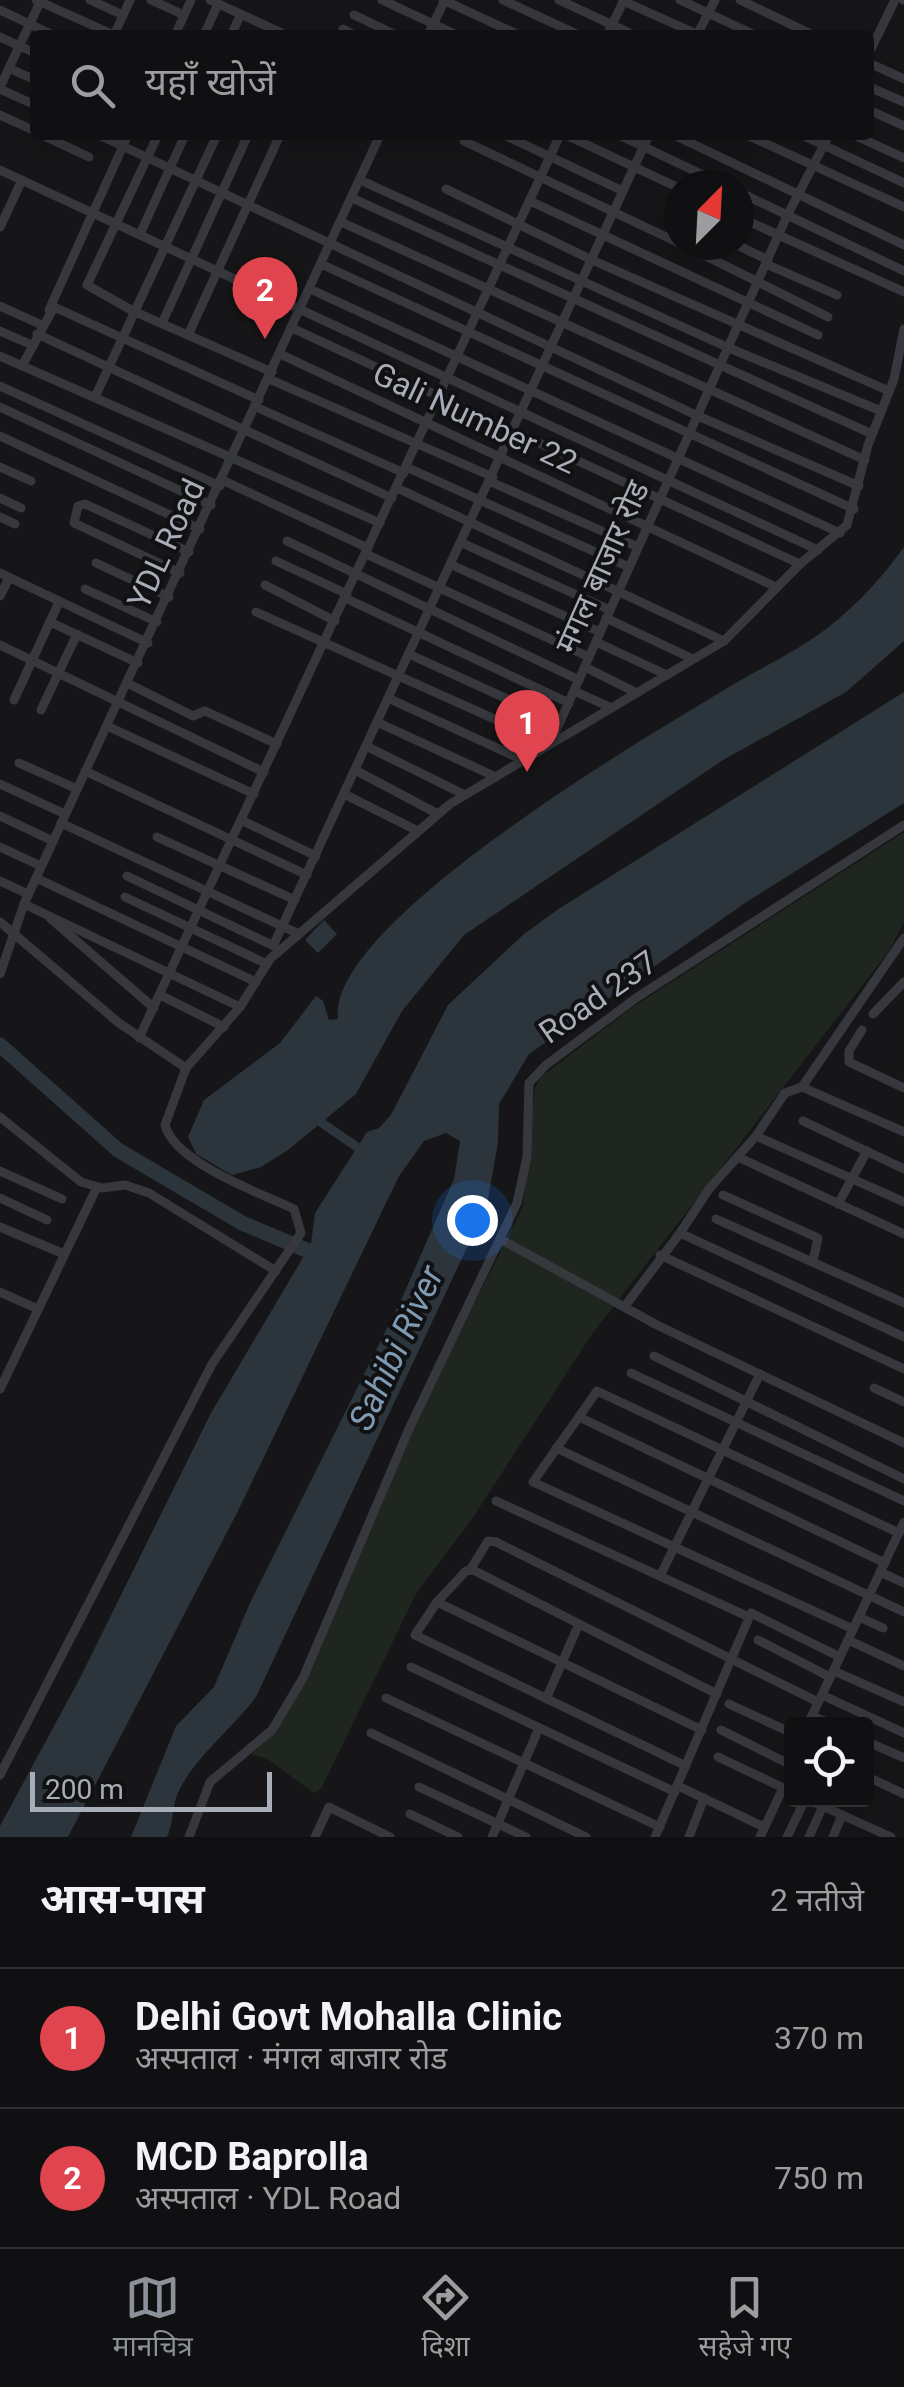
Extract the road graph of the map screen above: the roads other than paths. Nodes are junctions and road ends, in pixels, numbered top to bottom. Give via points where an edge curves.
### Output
1 (90, 0) edge
2 (130, 0) edge
3 (151, 0) edge
4 (191, 0) edge
5 (382, 0) edge
6 (444, 0) edge
7 (503, 0) edge
8 (559, 0) edge
9 (624, 0) edge
10 (680, 0) edge
11 (714, 0) edge
12 (740, 0) edge
13 (895, 0) edge
14 (39, 1) edge
15 (214, 2) edge
16 (0, 10) edge
17 (708, 13) junction
18 (240, 14) junction
19 (123, 15) junction
20 (354, 15) dead end
21 (184, 16) junction
22 (30, 24) junction
23 (43, 30) edge
24 (103, 30) edge
25 (116, 30) edge
26 (177, 30) edge
27 (206, 30) edge
28 (233, 30) edge
29 (264, 30) edge
30 (386, 30) edge
31 (430, 30) edge
32 (508, 30) edge
33 (568, 30) edge
34 (610, 30) edge
35 (687, 30) edge
36 (700, 30) edge
37 (744, 30) edge
38 (803, 30) edge
39 (0, 37) edge
40 (874, 43) edge
41 (19, 46) junction
42 (30, 51) edge
43 (874, 65) edge
44 (9, 68) junction
45 (30, 78) edge
46 (904, 79) edge
47 (0, 88) edge
48 (874, 89) edge
49 (904, 102) edge
50 (30, 103) edge
51 (874, 112) edge
52 (0, 115) edge
53 (904, 126) edge
54 (30, 130) edge
55 (53, 140) edge
56 (110, 140) edge
57 (126, 140) edge
58 (156, 140) edge
59 (183, 140) edge
60 (216, 140) edge
61 (246, 140) edge
62 (278, 140) edge
63 (378, 140) edge
64 (514, 140) edge
65 (560, 140) edge
66 (574, 140) edge
67 (629, 140) edge
68 (647, 140) edge
69 (685, 140) edge
70 (759, 140) edge
71 (827, 140) edge
72 (865, 140) edge
73 (464, 141) dead end
74 (123, 146) junction
75 (644, 147) junction
76 (89, 156) dead end
77 (148, 157) junction
78 (550, 157) junction
79 (904, 158) edge
80 (814, 164) junction
81 (170, 168) junction
82 (634, 168) junction
83 (0, 170) edge
84 (692, 170) edge
85 (541, 177) junction
86 (22, 180) junction
87 (197, 180) junction
88 (360, 180) junction
89 (664, 181) edge
90 (904, 184) edge
91 (446, 190) dead end
92 (623, 190) junction
93 (222, 192) junction
94 (800, 194) junction
95 (352, 198) junction
96 (754, 200) edge
97 (530, 201) junction
98 (248, 204) junction
99 (904, 207) edge
100 (614, 211) junction
101 (92, 212) junction
102 (787, 216) junction
103 (341, 222) junction
104 (116, 223) junction
105 (518, 225) junction
106 (754, 225) edge
107 (0, 226) edge
108 (604, 232) junction
109 (140, 234) junction
110 (664, 235) edge
111 (778, 237) junction
112 (331, 244) junction
113 (166, 246) junction
114 (904, 246) edge
115 (508, 248) junction
116 (754, 255) edge
117 (194, 259) junction
118 (592, 260) junction
119 (715, 260) edge
120 (767, 262) junction
121 (321, 264) junction
122 (499, 267) junction
123 (217, 270) junction
124 (904, 270) edge
125 (582, 280) junction
126 (759, 281) junction
127 (310, 289) junction
128 (488, 292) junction
129 (904, 292) edge
130 (837, 295) dead end
131 (750, 301) junction
132 (573, 302) junction
133 (0, 306) edge
134 (301, 308) junction
135 (49, 310) junction
136 (134, 311) junction
137 (479, 312) junction
138 (828, 317) dead end
139 (163, 321) junction
140 (562, 326) junction
141 (739, 326) junction
142 (292, 328) junction
143 (39, 329) junction
144 (904, 329) edge
145 (0, 331) edge
146 (189, 333) junction
147 (469, 333) junction
148 (818, 336) dead end
149 (122, 338) junction
150 (32, 345) junction
151 (552, 348) junction
152 (729, 348) junction
153 (280, 354) junction
154 (0, 356) edge
155 (458, 358) junction
156 (22, 366) junction
157 (109, 367) junction
158 (543, 368) junction
159 (720, 368) junction
160 (271, 376) junction
161 (448, 379) junction
162 (0, 386) edge
163 (889, 391) junction
164 (532, 392) junction
165 (709, 392) junction
166 (95, 397) junction
167 (439, 398) junction
168 (258, 403) junction
169 (0, 407) edge
170 (881, 411) junction
171 (523, 412) junction
172 (698, 416) junction
173 (427, 423) junction
174 (246, 430) junction
175 (513, 434) junction
176 (690, 434) junction
177 (872, 434) junction
178 (0, 436) edge
179 (418, 443) junction
180 (233, 457) junction
181 (502, 458) junction
182 (679, 458) junction
183 (864, 460) junction
184 (0, 467) edge
185 (405, 470) junction
186 (670, 478) junction
187 (492, 480) junction
188 (32, 481) dead end
189 (221, 483) junction
190 (859, 486) junction
191 (394, 493) junction
192 (0, 498) edge
193 (660, 498) junction
194 (482, 502) junction
195 (211, 505) junction
196 (21, 508) dead end
197 (854, 509) junction
198 (0, 517) edge
199 (380, 523) junction
200 (14, 524) dead end
201 (472, 524) junction
202 (648, 526) junction
203 (200, 529) junction
204 (840, 533) junction
205 (287, 541) dead end
206 (462, 543) junction
207 (638, 547) junction
208 (818, 550) junction
209 (367, 551) junction
210 (189, 552) junction
211 (276, 561) dead end
212 (96, 562) dead end
213 (800, 564) junction
214 (452, 565) junction
215 (629, 567) junction
216 (180, 573) junction
217 (356, 574) junction
218 (5, 575) edge
219 (265, 585) dead end
220 (442, 588) junction
221 (776, 588) junction
222 (84, 589) dead end
223 (618, 591) junction
224 (0, 596) edge
225 (346, 596) junction
226 (168, 597) junction
227 (59, 602) junction
228 (432, 610) junction
229 (256, 612) dead end
230 (608, 614) junction
231 (334, 621) junction
232 (50, 622) junction
233 (157, 622) junction
234 (78, 634) junction
235 (420, 634) junction
236 (598, 637) junction
237 (724, 641) junction
238 (324, 642) junction
239 (148, 643) junction
240 (0, 645) edge
241 (411, 654) junction
242 (693, 659) junction
243 (32, 660) junction
244 (587, 662) junction
245 (138, 663) junction
246 (59, 673) junction
247 (667, 675) junction
248 (400, 678) junction
249 (579, 680) junction
250 (129, 684) junction
251 (574, 691) junction
252 (637, 693) junction
253 (390, 699) junction
254 (14, 700) dead end
255 (120, 702) junction
256 (569, 703) junction
257 (612, 708) junction
258 (41, 710) dead end
259 (379, 723) junction
260 (560, 723) junction
261 (106, 726) junction
262 (277, 744) junction
263 (550, 744) junction
264 (368, 746) junction
265 (523, 760) junction
266 (18, 763) dead end
267 (85, 771) junction
268 (356, 771) junction
269 (264, 772) junction
270 (496, 777) junction
271 (0, 784) edge
272 (77, 788) junction
273 (254, 794) junction
274 (346, 795) junction
275 (465, 795) junction
276 (438, 814) junction
277 (0, 816) edge
278 (63, 818) junction
279 (241, 820) junction
280 (904, 825) edge
281 (418, 831) junction
282 (158, 837) dead end
283 (53, 840) junction
284 (232, 841) junction
285 (0, 847) edge
286 (316, 856) junction
287 (220, 864) junction
288 (41, 866) junction
289 (307, 875) junction
290 (127, 876) dead end
291 (36, 878) junction
292 (0, 881) edge
293 (209, 890) junction
294 (125, 897) dead end
295 (26, 899) junction
296 (295, 900) junction
297 (199, 910) junction
298 (48, 916) junction
299 (0, 922) edge
300 (283, 926) junction
301 (191, 928) junction
302 (12, 930) junction
303 (299, 934) junction
304 (904, 938) edge
305 (182, 948) junction
306 (277, 948) junction
307 (267, 964) junction
308 (0, 974) edge
309 (169, 974) junction
310 (256, 982) junction
311 (904, 982) edge
312 (160, 995) junction
313 (240, 1007) junction
314 (154, 1008) junction
315 (873, 1014) dead end
316 (224, 1027) junction
317 (862, 1030) dead end
318 (139, 1038) junction
319 (186, 1068) junction
320 (802, 1087) junction
321 (904, 1088) edge
322 (0, 1117) edge
323 (803, 1121) dead end
324 (904, 1132) edge
325 (756, 1136) junction
326 (868, 1151) junction
327 (740, 1158) junction
328 (904, 1168) edge
329 (0, 1171) edge
330 (854, 1178) junction
331 (96, 1187) junction
332 (723, 1195) dead end
333 (0, 1198) edge
334 (62, 1199) dead end
335 (904, 1202) edge
336 (838, 1204) junction
337 (716, 1219) dead end
338 (47, 1220) dead end
339 (0, 1227) edge
340 (680, 1232) junction
341 (904, 1234) edge
342 (500, 1239) junction
343 (64, 1254) junction
344 (660, 1255) junction
345 (813, 1261) junction
346 (276, 1271) junction
347 (0, 1292) edge
348 (904, 1304) edge
349 (625, 1306) junction
350 (38, 1309) junction
351 (904, 1337) edge
352 (0, 1354) edge
353 (654, 1356) dead end
354 (13, 1360) junction
355 (904, 1370) edge
356 (631, 1373) dead end
357 (760, 1374) junction
358 (0, 1388) edge
359 (874, 1388) dead end
360 (748, 1402) junction
361 (904, 1402) edge
362 (579, 1417) junction
363 (738, 1423) junction
364 (904, 1443) edge
365 (556, 1448) junction
366 (722, 1450) junction
367 (904, 1478) edge
368 (706, 1480) junction
369 (904, 1500) edge
370 (496, 1501) dead end
371 (690, 1512) junction
372 (904, 1522) edge
373 (899, 1533) junction
374 (892, 1547) junction
375 (673, 1548) junction
376 (904, 1552) edge
377 (883, 1567) junction
378 (470, 1570) junction
379 (660, 1576) junction
380 (904, 1583) edge
381 (869, 1596) junction
382 (437, 1602) junction
383 (904, 1612) edge
384 (749, 1617) junction
385 (859, 1617) junction
386 (579, 1624) junction
387 (883, 1628) dead end
388 (854, 1629) junction
389 (758, 1640) dead end
390 (848, 1640) junction
391 (840, 1657) junction
392 (730, 1659) junction
393 (563, 1663) junction
394 (904, 1666) edge
395 (411, 1667) dead end
396 (832, 1674) junction
397 (717, 1694) junction
398 (386, 1698) dead end
399 (546, 1699) junction
400 (820, 1699) junction
401 (904, 1702) edge
402 (729, 1704) dead end
403 (811, 1717) edge
404 (539, 1728) junction
405 (784, 1729) edge
406 (702, 1730) junction
407 (721, 1730) dead end
408 (371, 1733) dead end
409 (904, 1733) edge
410 (874, 1745) edge
411 (718, 1757) dead end
412 (904, 1758) edge
413 (784, 1759) edge
414 (524, 1762) junction
415 (686, 1766) junction
416 (0, 1775) edge
417 (874, 1780) edge
418 (419, 1788) dead end
419 (784, 1788) edge
420 (676, 1789) junction
421 (784, 1790) edge
422 (904, 1794) edge
423 (704, 1798) junction
424 (508, 1799) junction
425 (803, 1807) edge
426 (823, 1807) edge
427 (825, 1807) edge
428 (410, 1814) dead end
429 (842, 1815) junction
430 (361, 1824) junction
431 (498, 1824) junction
432 (864, 1825) junction
433 (762, 1832) edge
434 (658, 1834) edge
435 (189, 1837) edge
436 (315, 1837) edge
437 (356, 1837) edge
438 (390, 1837) edge
439 (458, 1837) edge
440 (492, 1837) edge
441 (526, 1837) edge
442 (586, 1837) edge
443 (688, 1837) edge
444 (788, 1837) edge
445 (809, 1837) edge
446 (833, 1837) edge
447 (858, 1837) edge
448 (890, 1837) edge

1 - 19 street
2 - 19 street
3 - 21 street
4 - 21 street
5 - 31 street
6 - 31 street
6 - 32 street
7 - 33 street
8 - 34 street
9 - 34 street
9 - 35 street
10 - 17 street
11 - 17 street
12 - 38 street
13 - 40 street
14 - 22 street
14 - 24 street
15 - 18 street
15 - 27 street
16 - 22 street
17 - 36 street
17 - 37 street
18 - 28 street
18 - 29 street
19 - 25 street
20 - 30 street
21 - 26 street
22 - 23 street
22 - 41 street
39 - 41 street
41 - 42 street
41 - 44 street
43 - 46 street
44 - 45 street
44 - 47 street
47 - 50 street
48 - 49 street
51 - 53 street
52 - 54 street
55 - 76 street
56 - 74 street
57 - 74 street
58 - 77 street
59 - 81 street
60 - 87 street
61 - 93 street
62 - 98 street
63 - 88 street, YDL Road
64 - 78 street
65 - 78 street
66 - 82 street
67 - 75 street
68 - 75 street
69 - 94 street
70 - 80 street
71 - 80 street, मंगल बाजार रोड
71 - 90 street
72 - 79 street
73 - 85 street
74 - 77 street
74 - 101 street
75 - 82 street
75 - 84 street
77 - 81 street
77 - 104 street
78 - 85 street
78 - 92 street
80 - 94 street, मंगल बाजार रोड
80 - 99 street
81 - 87 street
81 - 109 street
82 - 89 street
82 - 92 street
83 - 86 street
85 - 97 street
85 - 100 street
86 - 101 street
86 - 107 street
87 - 93 street
87 - 113 street
88 - 95 street, YDL Road
88 - 115 street
91 - 105 street
92 - 100 street
93 - 98 street
93 - 117 street
94 - 102 street, मंगल बाजार रोड
94 - 114 street
95 - 103 street, YDL Road
95 - 122 street
96 - 102 street
97 - 105 street
97 - 108 street
98 - 112 street
98 - 123 street
100 - 108 street
100 - 110 street
101 - 104 street
101 - 135 street
102 - 111 street, मंगल बाजार रोड
102 - 124 street
103 - 112 street, YDL Road
103 - 128 street
104 - 109 street
104 - 136 street via 87,286
105 - 115 street
105 - 118 street
106 - 111 street
108 - 118 street
108 - 131 street
109 - 113 street
111 - 120 street, मंगल बाजार रोड
111 - 129 street
112 - 121 street, YDL Road
112 - 137 street
113 - 117 street
113 - 136 street
115 - 122 street
115 - 125 street
116 - 120 street
117 - 123 street
117 - 139 street
118 - 125 street
118 - 141 street
119 - 126 street
120 - 126 street, मंगल बाजार रोड
120 - 130 street
121 - 127 street, YDL Road
121 - 147 street
122 - 128 street
122 - 132 street
123 - 134 street
123 - 146 street
125 - 132 street
125 - 152 street
126 - 131 street, मंगल बाजार रोड
126 - 138 street
127 - 134 street, YDL Road
127 - 155 street
128 - 137 street
128 - 140 street
131 - 141 street, मंगल बाजार रोड
131 - 148 street
132 - 140 street
132 - 159 street
133 - 143 street
134 - 142 street, YDL Road
134 - 161 street
135 - 143 street
135 - 149 street via 58,308
136 - 139 street
136 - 149 street
137 - 147 street
137 - 151 street
139 - 146 street
140 - 151 street
140 - 165 street
141 - 152 street, मंगल बाजार रोड
141 - 163 street
142 - 153 street, YDL Road
142 - 167 street
143 - 150 street
143 - 157 street
144 - 163 street
145 - 150 street
146 - 160 street
147 - 155 street
147 - 158 street
149 - 157 street
149 - 168 street
150 - 156 street
151 - 158 street
151 - 172 street
152 - 159 street, मंगल बाजार रोड
152 - 170 street
153 - 160 street, YDL Road
153 - 173 street, Gali Number 22
154 - 156 street
155 - 161 street
155 - 164 street
156 - 166 street
157 - 166 street
157 - 174 street
158 - 164 street
158 - 176 street
159 - 165 street, मंगल बाजार रोड
159 - 177 street
160 - 168 street, YDL Road
160 - 179 street
161 - 167 street
161 - 171 street
162 - 189 street
163 - 170 street
164 - 171 street
164 - 182 street
165 - 172 street, मंगल बाजार रोड
165 - 183 street
166 - 180 street
167 - 173 street
167 - 175 street
168 - 174 street, YDL Road
168 - 185 street
169 - 195 street
170 - 177 street
171 - 175 street
171 - 186 street
172 - 176 street, मंगल बाजार रोड
172 - 190 street
173 - 179 street
173 - 181 street, Gali Number 22
174 - 180 street, YDL Road
174 - 191 street
175 - 181 street
175 - 193 street
176 - 182 street, मंगल बाजार रोड
176 - 197 street
177 - 183 street
178 - 203 street
179 - 185 street
179 - 187 street
180 - 189 street, YDL Road
180 - 199 street
181 - 187 street
181 - 202 street, Gali Number 22
182 - 186 street, मंगल बाजार रोड
182 - 204 street
183 - 190 street
184 - 188 street
185 - 191 street
185 - 194 street
186 - 193 street, मंगल बाजार रोड
186 - 208 street
187 - 194 street
187 - 207 street
189 - 195 street, YDL Road
189 - 209 street
190 - 197 street
191 - 199 street
191 - 201 street
192 - 196 street
193 - 202 street, मंगल बाजार रोड
193 - 213 street
194 - 201 street
194 - 215 street
195 - 203 street, YDL Road
197 - 204 street
198 - 200 street
199 - 209 street
201 - 206 street
201 - 223 street
202 - 207 street, मंगल बाजार रोड
202 - 221 street, Gali Number 22
203 - 210 street, YDL Road
204 - 208 street
205 - 217 street
206 - 214 street
206 - 230 street
207 - 215 street, मंगल बाजार रोड
208 - 213 street
209 - 217 street
209 - 220 street
210 - 216 street, YDL Road
210 - 216 street via 78,506 74,523
211 - 225 street
212 - 226 street
213 - 221 street
214 - 220 street
214 - 236 street
215 - 223 street, मंगल बाजार रोड
216 - 226 street, YDL Road
217 - 225 street
217 - 228 street
218 - 224 street
218 - 227 street
219 - 231 street
220 - 228 street
220 - 244 street
221 - 237 street
222 - 233 street
223 - 230 street, मंगल बाजार रोड
223 - 237 street
225 - 231 street
225 - 235 street
226 - 233 street, YDL Road
227 - 232 street
227 - 239 street
228 - 235 street
228 - 249 street
229 - 238 street
230 - 236 street, मंगल बाजार रोड
230 - 242 street
231 - 238 street
232 - 234 street
232 - 243 street
233 - 239 street, YDL Road
234 - 245 street
234 - 246 street
235 - 241 street
235 - 256 street
236 - 244 street, मंगल बाजार रोड
236 - 247 street
237 - 242 street
238 - 248 street
238 - 262 street
239 - 245 street, YDL Road
240 - 243 street
241 - 248 street
241 - 260 street
242 - 247 street
243 - 246 street
243 - 254 street
244 - 249 street, मंगल बाजार रोड
244 - 252 street
245 - 250 street, YDL Road
246 - 255 street
246 - 258 street
247 - 252 street
248 - 253 street
248 - 263 street
249 - 251 street, मंगल बाजार रोड
250 - 255 street, YDL Road
250 - 262 street via 194,716 204,711
251 - 256 street, मंगल बाजार रोड
251 - 257 street
252 - 257 street
253 - 259 street
253 - 265 street
255 - 261 street, YDL Road
255 - 269 street
256 - 260 street, मंगल बाजार रोड
257 - 263 street
259 - 264 street
259 - 270 street
260 - 263 street, मंगल बाजार रोड
261 - 267 street, YDL Road
261 - 273 street
262 - 269 street
263 - 265 street
264 - 268 street
264 - 275 street
265 - 270 street
266 - 272 street
267 - 272 street, YDL Road
267 - 284 street
268 - 274 street
268 - 276 street
269 - 273 street
270 - 275 street
271 - 278 street
272 - 278 street, YDL Road
273 - 279 street
274 - 281 street
274 - 286 street
275 - 276 street
276 - 281 street
277 - 283 street
278 - 283 street, YDL Road
278 - 293 street
279 - 284 street
279 - 286 street
280 - 342 street, Road 237 via 636,998 546,1065 529,1083 527,1157 517,1204
281 - 303 street
282 - 287 street
283 - 288 street, YDL Road
284 - 287 street
284 - 289 street
285 - 288 street
286 - 289 street
287 - 293 street
287 - 296 street
288 - 291 street, YDL Road
289 - 296 street
290 - 297 street
291 - 295 street, YDL Road
291 - 305 street
292 - 295 street
293 - 297 street
293 - 300 street
294 - 301 street
295 - 298 street
295 - 302 street, YDL Road
296 - 300 street
297 - 301 street
297 - 306 street
298 - 309 street
298 - 314 street
299 - 302 street
300 - 303 street
300 - 306 street
301 - 305 street
301 - 307 street
302 - 308 street, YDL Road
302 - 318 street
303 - 306 street
304 - 320 street
305 - 309 street
305 - 310 street
306 - 307 street
307 - 310 street
309 - 312 street
309 - 313 street
310 - 313 street
311 - 315 street
312 - 314 street
312 - 316 street
313 - 316 street
314 - 318 street
316 - 319 street
317 - 321 street via 849,1062
318 - 319 street
319 - 346 street via 166,1125 172,1143 294,1209 301,1233
320 - 324 street
320 - 325 street via 785,1094
322 - 331 street
323 - 326 street
325 - 327 street
325 - 330 street
326 - 328 street
326 - 330 street
327 - 336 street
327 - 340 street
329 - 334 street
330 - 335 street
330 - 336 street
331 - 343 street
331 - 346 street via 123,1185 149,1193
332 - 345 street via 818,1238
333 - 338 street
336 - 341 street
337 - 345 street
339 - 343 street
340 - 344 street
340 - 351 street
342 - 349 street
342 - 435 street, Road 237 via 408,1429 303,1678 272,1730 210,1782
343 - 350 street
344 - 349 street
344 - 355 street
345 - 348 street
346 - 416 street via 212,1364
347 - 350 street
349 - 357 street
350 - 354 street
352 - 354 street
353 - 360 street
354 - 358 street
356 - 363 street
357 - 360 street
357 - 364 street
359 - 361 street
360 - 363 street
360 - 367 street
362 - 365 street
362 - 366 street via 597,1391
362 - 368 street
363 - 366 street
363 - 369 street
365 - 371 street
365 - 375 street via 533,1482
366 - 368 street
366 - 373 street
368 - 371 street
368 - 377 street
370 - 379 street
371 - 375 street
371 - 381 street
372 - 373 street
373 - 374 street
374 - 376 street
374 - 377 street
375 - 379 street
375 - 388 street
377 - 380 street
377 - 381 street
378 - 382 street
378 - 386 street
378 - 392 street via 488,1542 496,1542
379 - 384 street
381 - 383 street
381 - 385 street
382 - 393 street
382 - 399 street via 415,1635
384 - 391 street via 756,1613
384 - 392 street
385 - 387 street
385 - 388 street
386 - 393 street
386 - 397 street
388 - 390 street
389 - 396 street
390 - 391 street
390 - 394 street
391 - 396 street
392 - 397 street
392 - 400 street
393 - 399 street
393 - 406 street
395 - 404 street
396 - 400 street
396 - 401 street
397 - 406 street
398 - 414 street
399 - 415 street
400 - 403 street
400 - 409 street
402 - 405 street
404 - 414 street
404 - 420 street
406 - 415 street
407 - 413 street
408 - 424 street
410 - 412 street
411 - 419 street
414 - 424 street
414 - 434 street
415 - 420 street
417 - 422 street
418 - 431 street
420 - 423 street
420 - 434 street
421 - 433 street
423 - 433 street
423 - 443 street
424 - 431 street
424 - 442 street
425 - 444 street
426 - 445 street
427 - 429 street
428 - 439 street
429 - 432 street
429 - 446 street
430 - 436 street via 329,1807
430 - 437 street
430 - 438 street
431 - 440 street
431 - 441 street
432 - 447 street
432 - 448 street

